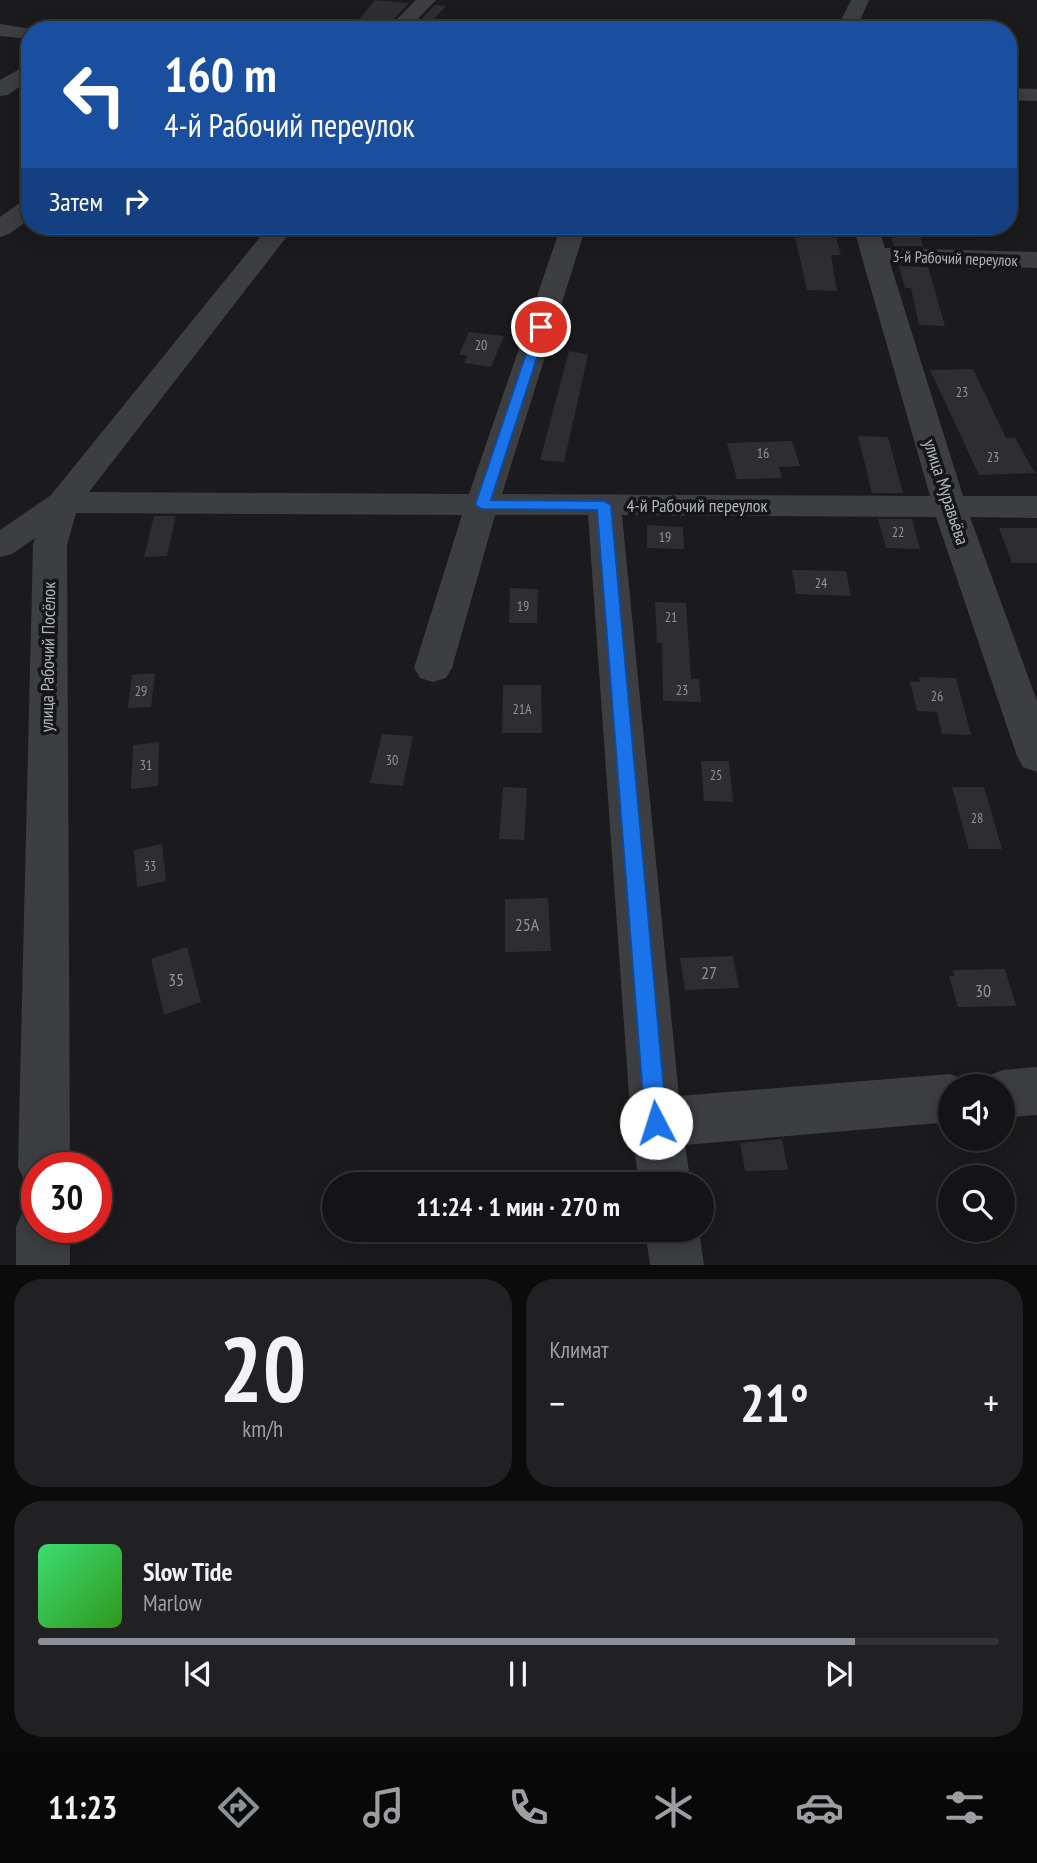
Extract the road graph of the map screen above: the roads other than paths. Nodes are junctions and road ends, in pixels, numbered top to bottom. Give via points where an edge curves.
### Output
1 (427, 0) edge
2 (860, 0) edge
3 (405, 21) edge
4 (850, 21) edge
5 (0, 30) edge
6 (21, 32) edge
7 (21, 75) edge
8 (0, 90) edge
9 (1017, 94) edge
10 (1037, 94) edge
11 (21, 214) edge
12 (0, 229) edge
13 (275, 235) edge
14 (572, 235) edge
15 (869, 241) edge
16 (1037, 260) edge
17 (63, 502) junction
18 (482, 505) junction
19 (604, 505) junction
20 (1037, 507) edge
21 (950, 508) junction
22 (0, 546) edge
23 (433, 668) dead end
24 (1037, 756) edge
25 (1037, 1091) edge
26 (1015, 1093) edge
27 (938, 1099) edge
28 (656, 1123) junction
29 (44, 1152) edge
30 (663, 1172) edge
31 (674, 1242) edge
32 (43, 1243) edge
33 (43, 1265) edge
34 (677, 1265) edge

1 - 3 street
2 - 4 street
5 - 6 street
7 - 8 street
9 - 10 street
11 - 12 street
13 - 17 street, улица Рабочий Посёлок
14 - 18 street
15 - 16 street, 3-й Рабочий переулок
15 - 21 street, улица Муравьёва
17 - 18 street, 4-й Рабочий переулок
17 - 22 street
17 - 29 street, улица Рабочий Посёлок via 50,545
18 - 19 street, 4-й Рабочий переулок
18 - 23 street
19 - 21 street, 4-й Рабочий переулок
19 - 28 street
20 - 21 street, 4-й Рабочий переулок
21 - 24 street, улица Муравьёва
25 - 26 street
27 - 28 street
28 - 30 street
31 - 34 street
32 - 33 street

